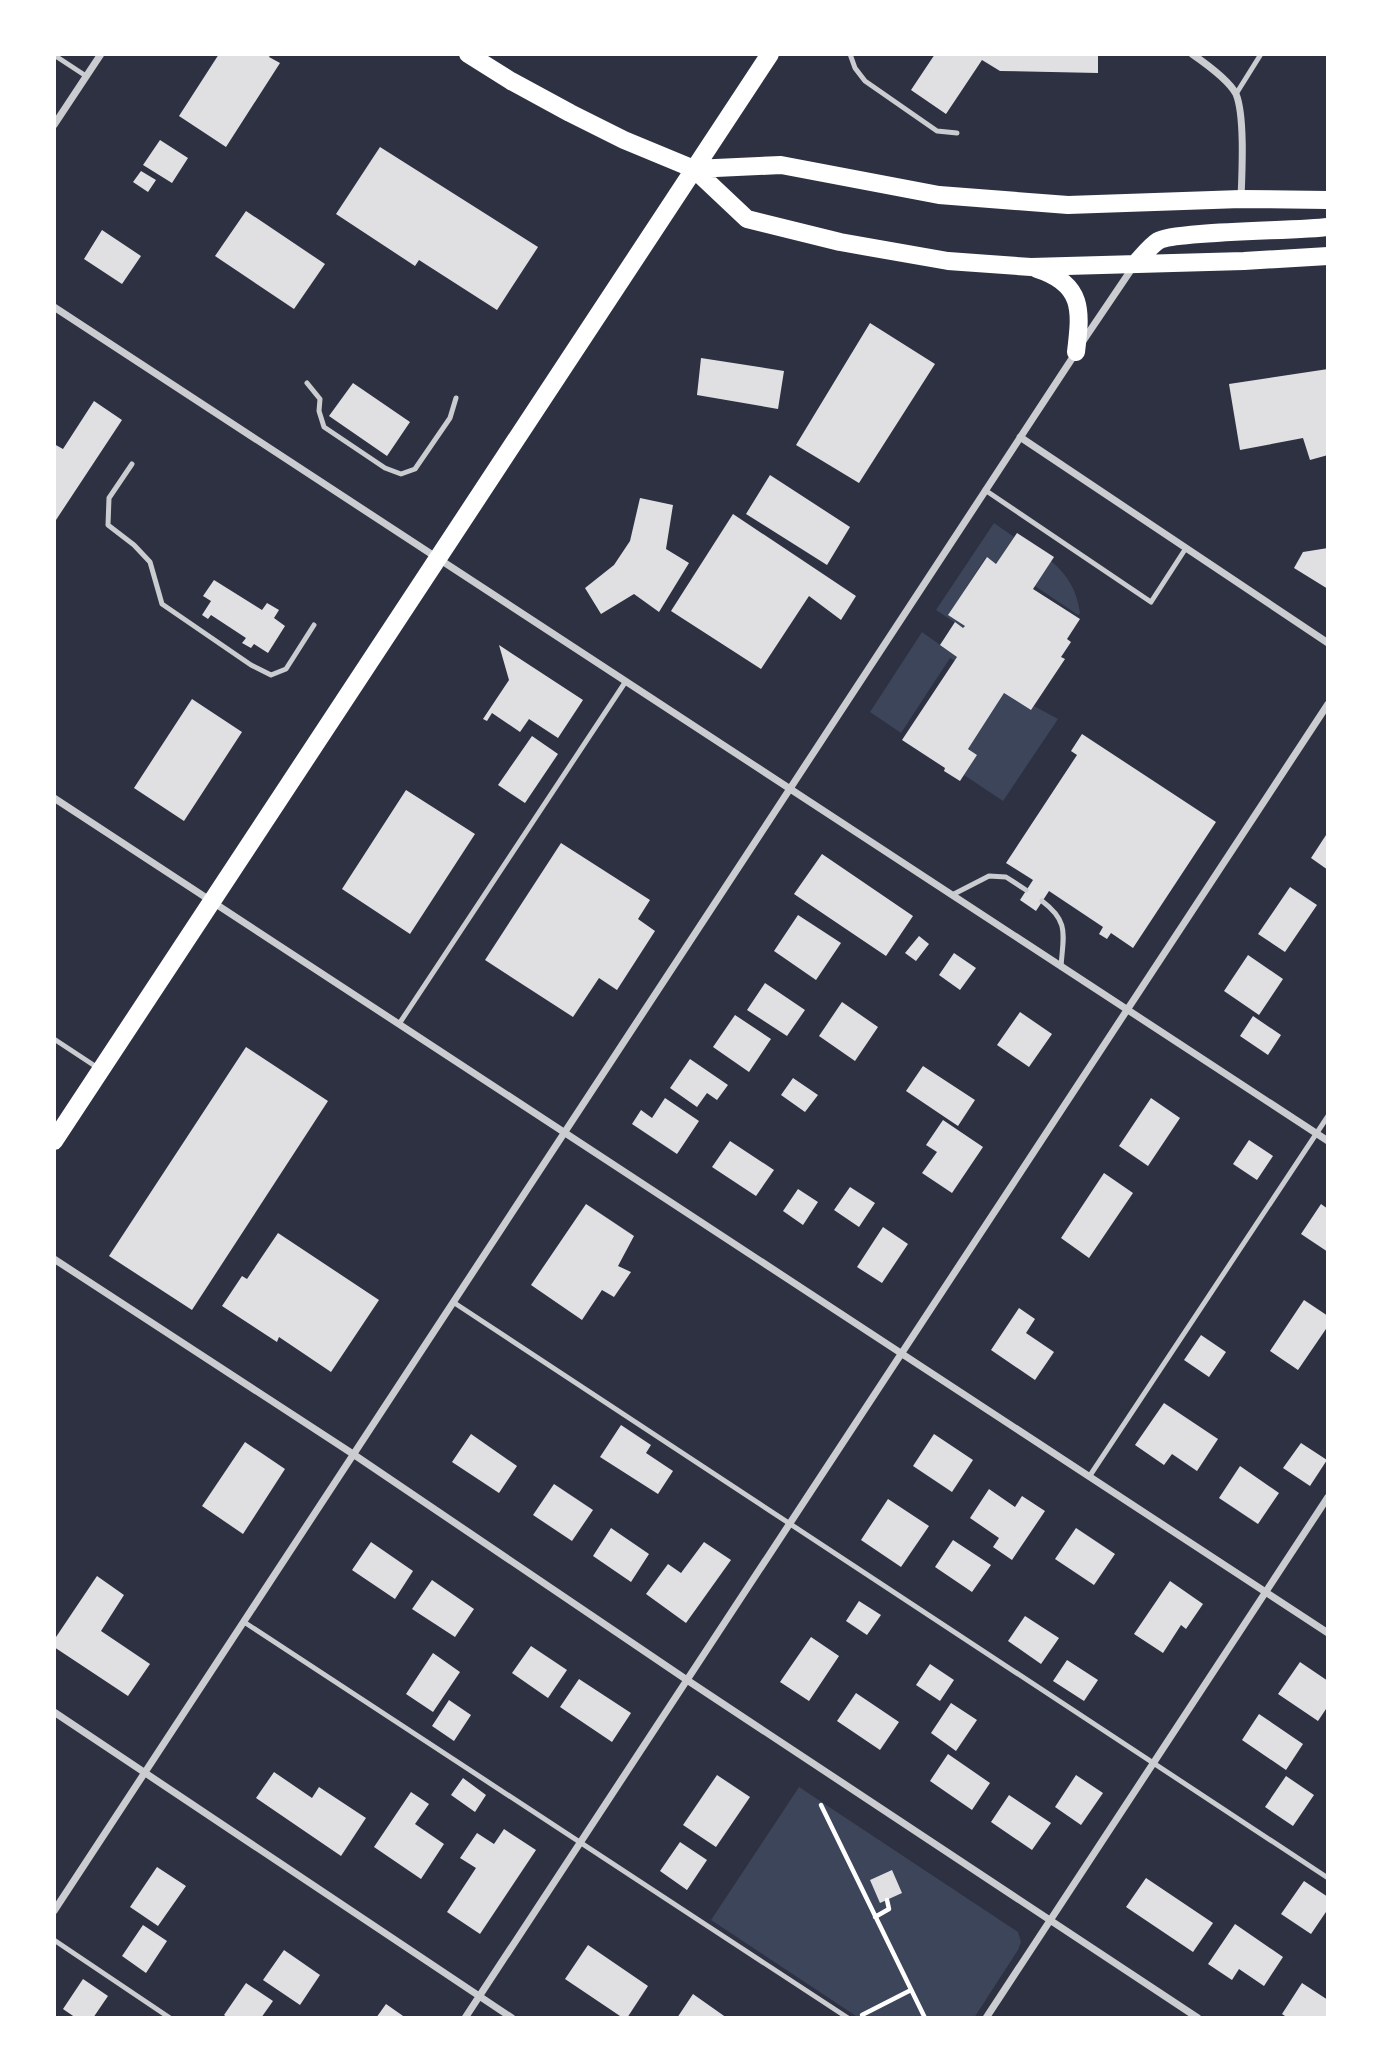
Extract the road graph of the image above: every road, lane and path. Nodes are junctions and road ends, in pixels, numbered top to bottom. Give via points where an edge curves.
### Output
1 (101, 54) edge
2 (468, 54) edge
3 (850, 54) edge
4 (1192, 54) edge
5 (1262, 54) edge
6 (768, 55) edge
7 (58, 56) edge
8 (86, 76) junction
9 (1236, 94) junction
10 (54, 125) edge
11 (957, 133) dead end
12 (694, 169) junction
13 (1241, 199) junction
14 (1328, 200) edge
15 (1328, 227) edge
16 (1328, 256) edge
17 (1135, 264) junction
18 (1031, 267) junction
19 (54, 307) edge
20 (1076, 352) junction
21 (307, 383) dead end
22 (456, 398) dead end
23 (1020, 438) junction
24 (132, 464) dead end
25 (985, 491) junction
26 (1186, 548) junction
27 (439, 559) junction
28 (314, 625) dead end
29 (1328, 643) edge
30 (626, 681) junction
31 (1328, 704) edge
32 (790, 789) junction
33 (54, 798) edge
34 (1026, 890) dead end
35 (952, 895) junction
36 (214, 901) junction
37 (1042, 901) dead end
38 (1061, 967) junction
39 (1127, 1010) junction
40 (399, 1024) junction
41 (54, 1039) edge
42 (101, 1069) junction
43 (1328, 1116) edge
44 (564, 1133) junction
45 (1316, 1133) junction
46 (54, 1141) edge
47 (1328, 1141) edge
48 (54, 1259) edge
49 (453, 1302) junction
50 (901, 1354) junction
51 (354, 1454) junction
52 (1090, 1477) junction
53 (1328, 1497) edge
54 (789, 1524) junction
55 (1265, 1592) junction
56 (244, 1622) junction
57 (1328, 1633) edge
58 (687, 1680) junction
59 (54, 1712) edge
60 (1153, 1763) junction
61 (145, 1772) junction
62 (821, 1805) dead end
63 (580, 1842) junction
64 (1328, 1878) edge
65 (887, 1900) dead end
66 (54, 1910) edge
67 (875, 1917) junction
68 (1051, 1918) junction
69 (54, 1940) edge
70 (911, 1990) junction
71 (480, 1996) junction
72 (170, 2018) edge
73 (466, 2018) edge
74 (512, 2018) edge
75 (848, 2018) edge
76 (856, 2018) edge
77 (925, 2018) edge
78 (986, 2018) edge
79 (1198, 2018) edge

1 - 8 street
2 - 12 main road via 570,113
3 - 11 lane via 864,81 937,131
4 - 9 street via 1210,65
5 - 9 lane
6 - 12 main road
7 - 8 lane
8 - 10 street
9 - 13 street via 1241,123
12 - 13 main road via 783,165 939,195 1068,205
12 - 18 main road via 747,219 948,261
12 - 27 main road
13 - 14 main road
15 - 17 main road via 1159,239
16 - 17 main road
17 - 18 main road
17 - 20 street
18 - 20 main road via 1051,273 1074,296 1080,316
19 - 27 street
20 - 23 street
21 - 22 lane via 320,399 324,427 401,474 415,468 450,418
23 - 25 street
23 - 26 street
24 - 28 lane via 109,498 108,525 150,562 162,604 271,675 286,669
25 - 26 lane via 1151,602
25 - 32 street
26 - 29 street
27 - 30 street
27 - 36 main road
30 - 32 street
30 - 40 lane
31 - 39 street
32 - 35 street
32 - 44 street
33 - 36 street
34 - 35 lane via 1006,877 989,876
35 - 38 street
36 - 40 street
36 - 42 main road
37 - 38 lane via 1057,912 1063,926
38 - 39 street
39 - 45 street
39 - 50 street
40 - 44 street
41 - 42 lane
42 - 46 main road
43 - 45 lane
44 - 49 street
44 - 50 street
45 - 47 street
45 - 52 lane
48 - 51 street
49 - 51 street
49 - 54 lane
50 - 52 street
50 - 54 street
51 - 56 street
51 - 58 street
52 - 55 street
53 - 55 street
54 - 58 street
54 - 60 lane
55 - 57 street
55 - 60 street
56 - 61 street
56 - 63 lane
58 - 63 street
58 - 68 street
59 - 61 street
60 - 64 lane
60 - 68 street
61 - 66 street
61 - 71 street
62 - 67 path
63 - 71 street
63 - 75 lane
65 - 67 path via 889,1909
67 - 70 path
68 - 78 street
68 - 79 street
69 - 72 lane
70 - 76 path
70 - 77 path
71 - 73 street
71 - 74 street

